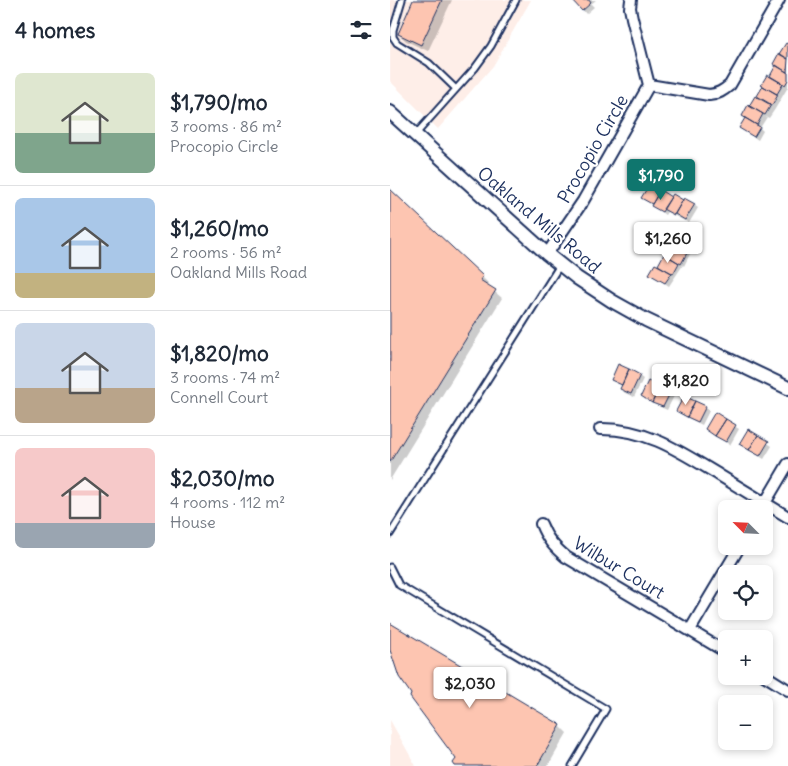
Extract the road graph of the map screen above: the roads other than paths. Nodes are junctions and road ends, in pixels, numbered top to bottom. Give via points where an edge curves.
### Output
1 (402, 0) edge
2 (516, 0) edge
3 (631, 0) edge
4 (780, 0) edge
5 (649, 84) junction
6 (456, 89) junction
7 (390, 112) edge
8 (415, 136) junction
9 (547, 254) junction
10 (560, 265) junction
11 (788, 388) edge
12 (600, 429) dead end
13 (788, 464) edge
14 (755, 500) edge
15 (767, 500) edge
16 (773, 510) edge
17 (788, 517) edge
18 (541, 524) dead end
19 (390, 534) edge
20 (735, 555) edge
21 (390, 567) edge
22 (690, 630) junction
23 (718, 647) edge
24 (773, 681) edge
25 (788, 690) edge
26 (572, 766) edge

1 - 6 lane via 393,30 397,44 429,63
2 - 6 lane via 491,46
3 - 5 street, Procopio Circle via 632,18
4 - 5 street, Procopio Circle via 724,90 709,95
5 - 9 street, Procopio Circle via 583,201
6 - 8 lane
7 - 8 street, Oakland Mills Road
8 - 9 street, Oakland Mills Road
9 - 10 street, Oakland Mills Road
10 - 11 street, Oakland Mills Road via 646,320
10 - 19 lane
12 - 14 street via 635,432 655,439
13 - 15 street
16 - 17 street
18 - 22 street, Wilbur Court via 547,538 566,557
20 - 22 street
21 - 26 lane via 399,584 606,709
22 - 23 street, Wilbur Court
24 - 25 street

